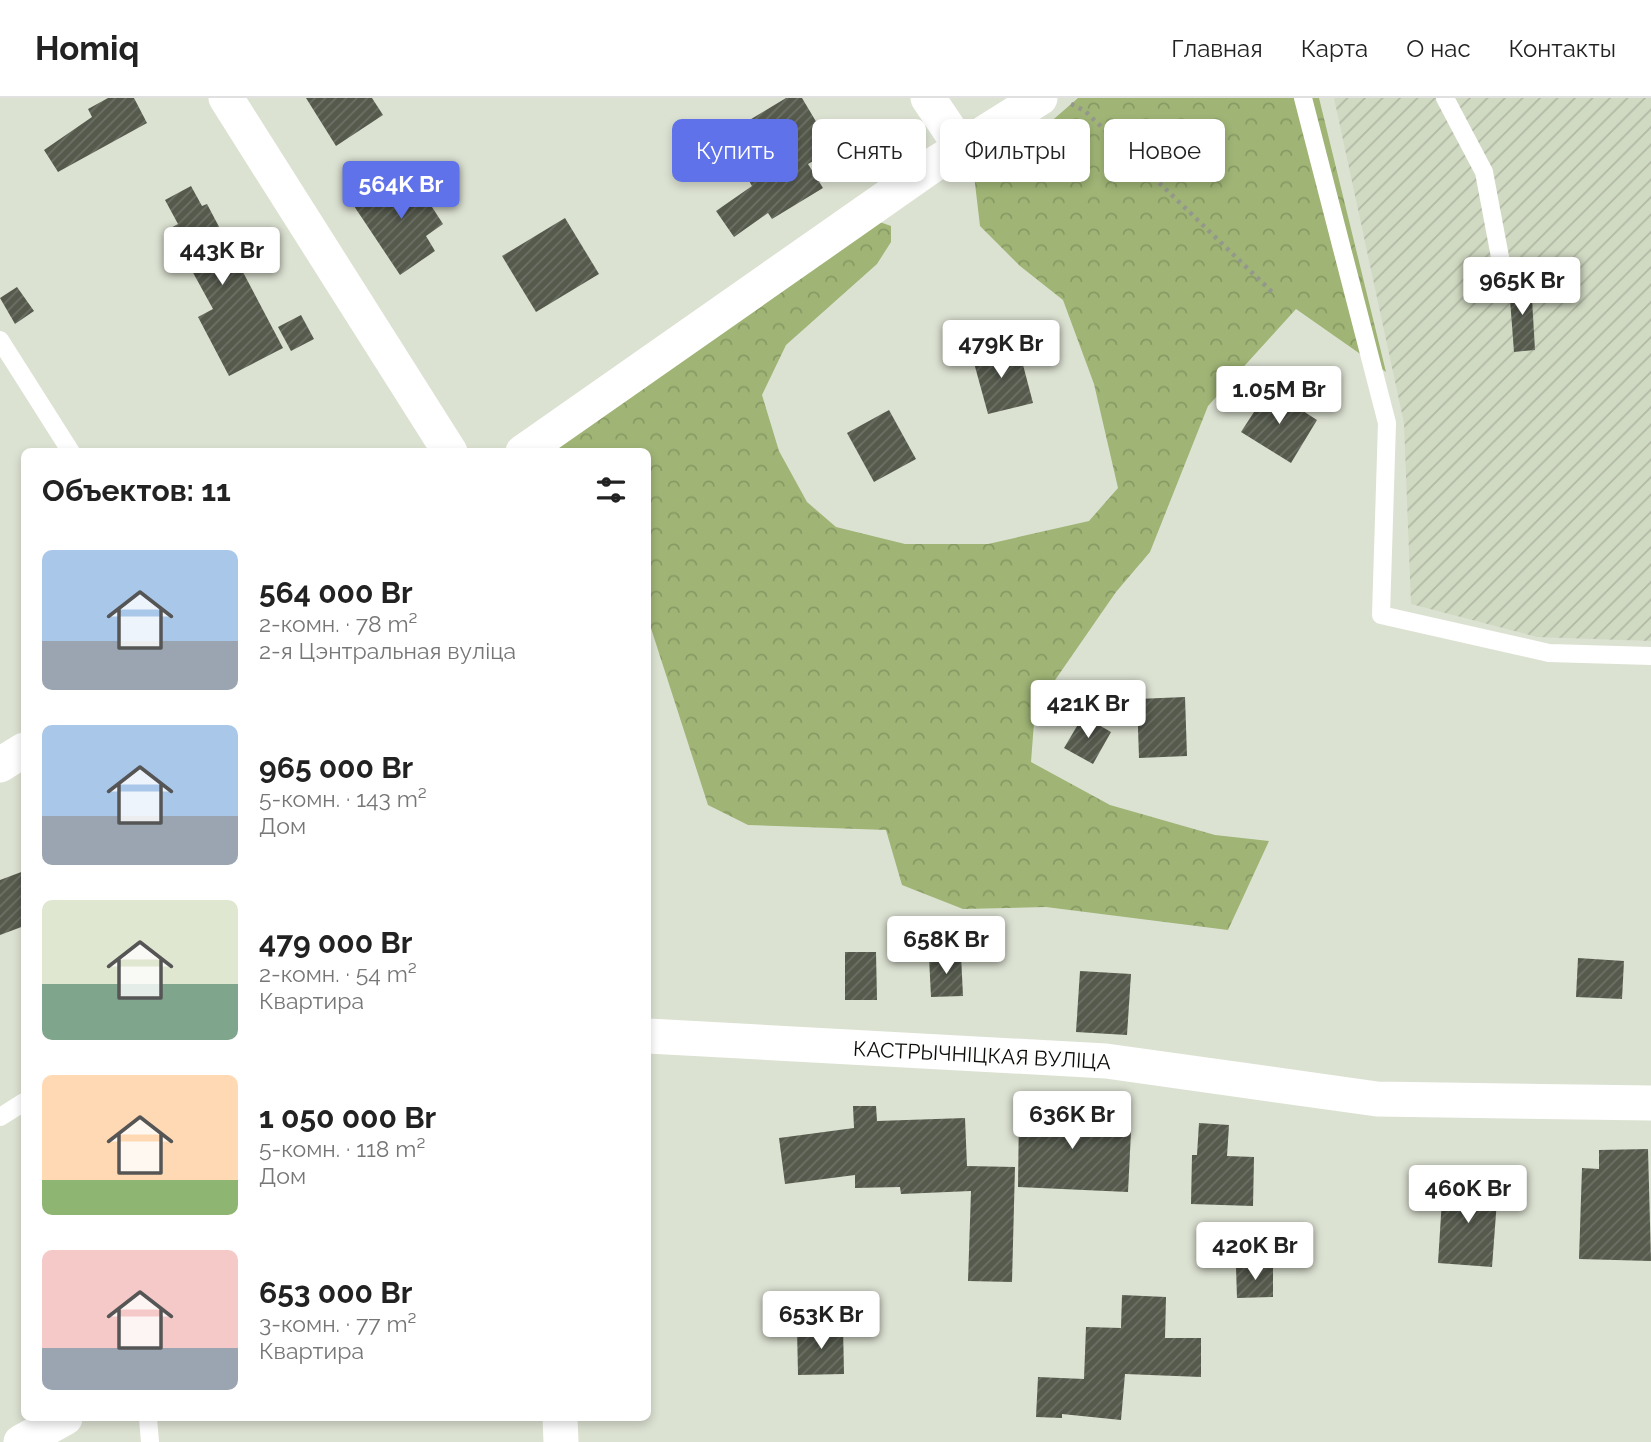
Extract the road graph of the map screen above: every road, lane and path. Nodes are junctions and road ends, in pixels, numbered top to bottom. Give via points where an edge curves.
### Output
1 (226, 98) edge
2 (928, 98) edge
3 (1040, 98) edge
4 (1061, 98) edge
5 (1303, 98) edge
6 (1445, 98) edge
7 (942, 119) edge
8 (1006, 119) edge
9 (940, 162) edge
10 (1500, 257) dead end
11 (1272, 292) dead end
12 (0, 340) edge
13 (68, 448) edge
14 (447, 448) edge
15 (529, 448) edge
16 (1651, 656) edge
17 (21, 752) edge
18 (0, 765) edge
19 (651, 1036) edge
20 (1651, 1102) edge
21 (21, 1104) edge
22 (0, 1117) edge
23 (60, 1421) edge
24 (148, 1421) edge
25 (561, 1421) edge
26 (21, 1442) edge
27 (150, 1442) edge
28 (561, 1442) edge

1 - 14 street
2 - 7 street
3 - 8 street
4 - 11 path via 1085,111
5 - 16 lane via 1387,423 1381,615 1549,653
6 - 10 lane via 1484,172
9 - 15 street
12 - 13 lane
17 - 18 street
19 - 20 street, КАСТРЫЧНІЦКАЯ ВУЛІЦА via 1106,1061 1377,1099
21 - 22 lane
23 - 26 street
24 - 27 lane
25 - 28 street

